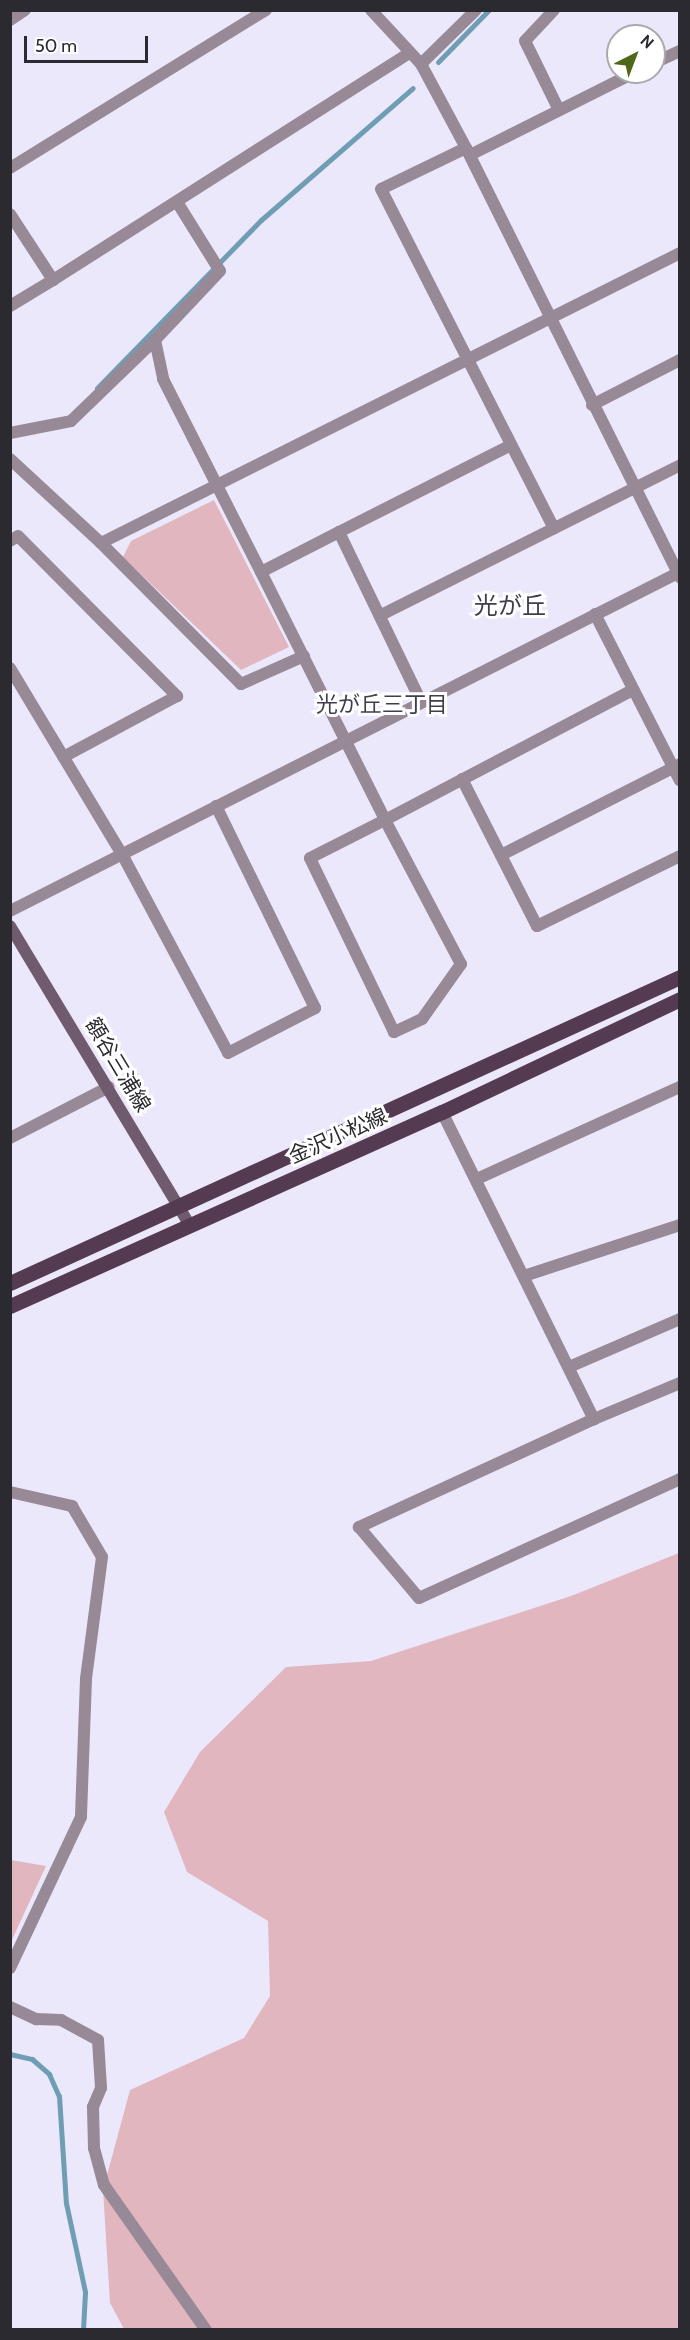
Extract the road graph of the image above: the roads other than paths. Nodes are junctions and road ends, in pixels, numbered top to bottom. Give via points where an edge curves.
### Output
1 (25, 10) edge
2 (266, 10) edge
3 (371, 10) edge
4 (476, 10) edge
5 (554, 10) edge
6 (10, 20) edge
7 (680, 51) edge
8 (410, 53) junction
9 (666, 57) edge
10 (421, 64) junction
11 (612, 84) edge
12 (559, 110) junction
13 (468, 151) junction
14 (10, 168) edge
15 (177, 202) junction
16 (10, 214) edge
17 (680, 253) edge
18 (53, 280) junction
19 (10, 306) edge
20 (550, 319) junction
21 (155, 340) junction
22 (680, 360) edge
23 (464, 362) junction
24 (592, 405) junction
25 (10, 433) edge
26 (509, 446) junction
27 (10, 459) edge
28 (680, 465) edge
29 (215, 484) junction
30 (633, 488) junction
31 (554, 529) junction
32 (339, 532) junction
33 (10, 540) edge
34 (101, 543) junction
35 (261, 572) junction
36 (679, 575) edge
37 (595, 614) junction
38 (381, 615) junction
39 (304, 656) junction
40 (10, 668) edge
41 (633, 690) junction
42 (421, 702) junction
43 (347, 742) junction
44 (63, 757) junction
45 (676, 765) edge
46 (462, 779) junction
47 (680, 781) edge
48 (216, 806) junction
49 (385, 820) junction
50 (501, 855) junction
51 (123, 856) junction
52 (680, 856) edge
53 (10, 911) edge
54 (10, 926) edge
55 (680, 977) edge
56 (680, 999) edge
57 (109, 1087) junction
58 (680, 1087) edge
59 (442, 1112) junction
60 (10, 1138) edge
61 (479, 1178) junction
62 (180, 1205) junction
63 (680, 1225) edge
64 (190, 1226) junction
65 (526, 1275) junction
66 (10, 1283) edge
67 (10, 1306) edge
68 (680, 1319) edge
69 (569, 1367) junction
70 (680, 1383) edge
71 (594, 1419) junction
72 (680, 1479) edge
73 (10, 1492) edge
74 (10, 1968) edge
75 (10, 2007) edge
76 (206, 2330) edge

1 - 6 street
2 - 14 street
3 - 8 street
4 - 10 street
5 - 12 street via 525,41
7 - 9 street
8 - 10 street
8 - 15 street
10 - 13 street
11 - 12 street
12 - 13 street
13 - 20 street
13 - 23 street via 381,189
15 - 18 street
15 - 21 street via 220,271
16 - 18 street
17 - 20 street
18 - 19 street
20 - 23 street
20 - 24 street
21 - 25 street via 71,421
21 - 29 street via 163,379
22 - 24 street
23 - 26 street
23 - 29 street
24 - 30 street
26 - 31 street
26 - 32 street
27 - 34 street
28 - 30 street
29 - 34 street
29 - 35 street
30 - 31 street
30 - 36 street
31 - 38 street
32 - 35 street
32 - 38 street
33 - 44 street via 18,536 177,696
34 - 39 street via 241,684
35 - 39 street
36 - 37 street
37 - 41 street
37 - 42 street
38 - 42 street
39 - 43 street
40 - 44 street
41 - 45 street
41 - 46 street
42 - 43 street
43 - 48 street
43 - 49 street
44 - 51 street
45 - 47 street
45 - 50 street
46 - 49 street
46 - 50 street
48 - 51 street
48 - 51 street via 315,1008 228,1053
49 - 49 street via 310,858 394,1032 422,1019 461,964
50 - 52 street via 537,926
51 - 53 street
54 - 57 main road, 額谷三浦線
55 - 62 main road, 金沢小松線
56 - 59 main road, 金沢小松線
57 - 60 street
57 - 62 main road, 額谷三浦線
58 - 61 street
59 - 61 street
59 - 64 main road, 金沢小松線
61 - 65 street
62 - 64 main road, 額谷三浦線
62 - 66 main road, 金沢小松線
63 - 65 street
64 - 67 main road, 金沢小松線
65 - 69 street
68 - 69 street
69 - 71 street
70 - 71 street
71 - 72 street via 359,1527 419,1598
73 - 74 street via 72,1506 102,1557 86,1679 81,1817
75 - 76 street via 36,2019 61,2020 98,2040 101,2088 93,2107 94,2148 104,2185

